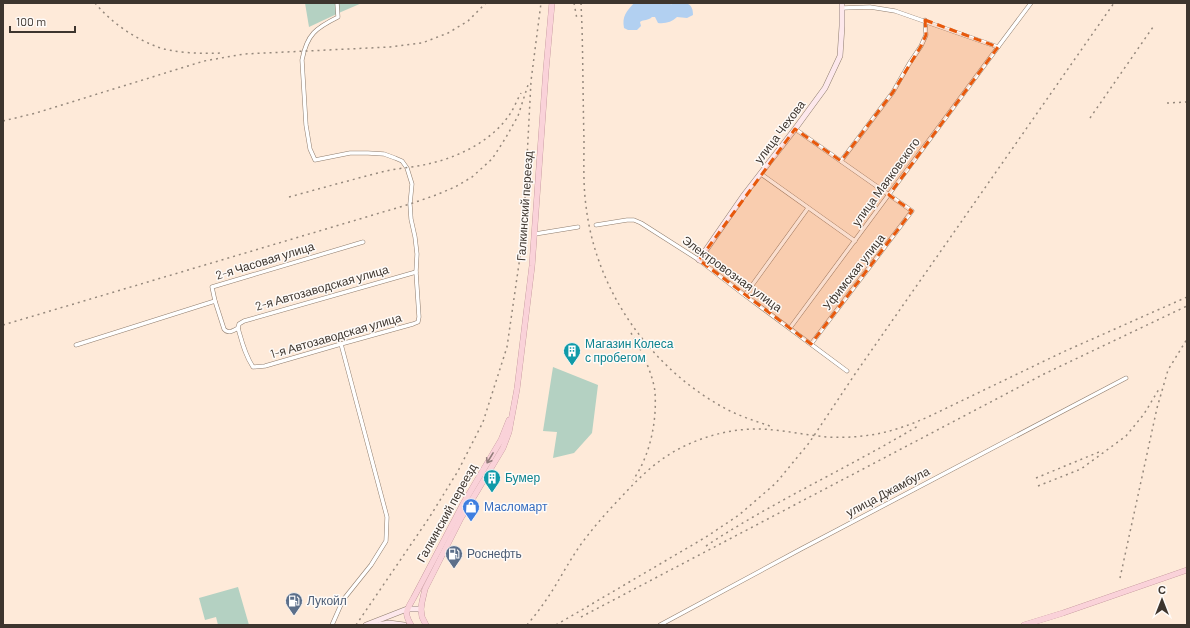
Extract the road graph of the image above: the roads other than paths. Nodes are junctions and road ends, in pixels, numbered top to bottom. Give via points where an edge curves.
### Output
1 (337, 3) edge
2 (552, 3) edge
3 (1031, 3) edge
4 (842, 5) edge
5 (925, 20) junction
6 (998, 47) junction
7 (795, 129) junction
8 (841, 161) junction
9 (761, 174) junction
10 (889, 195) junction
11 (808, 208) junction
12 (596, 225) dead end
13 (578, 227) dead end
14 (535, 234) junction
15 (855, 240) junction
16 (363, 242) dead end
17 (700, 260) junction
18 (416, 272) junction
19 (745, 295) junction
20 (215, 301) junction
21 (238, 328) junction
22 (790, 328) junction
23 (341, 344) junction
24 (811, 344) junction
25 (76, 345) dead end
26 (848, 371) dead end
27 (1126, 378) dead end
28 (513, 410) junction
29 (1187, 570) edge
30 (413, 599) junction
31 (407, 609) junction
32 (421, 609) junction
33 (399, 612) junction
34 (332, 625) edge
35 (366, 625) edge
36 (377, 625) edge
37 (404, 625) edge
38 (411, 625) edge
39 (426, 625) edge
40 (660, 625) edge
41 (1024, 625) edge

1 - 18 street via 338,17 318,28 310,38 302,60 310,149 315,160 350,153 384,154 402,162 408,168 412,184 410,204 417,254
2 - 14 main road, Галкинский переезд
3 - 6 street, улица Маяковского
4 - 5 street via 895,10
4 - 7 street, улица Чехова via 840,56 825,88
5 - 6 street
5 - 8 street via 926,36 922,46 893,92
6 - 10 street, улица Маяковского
7 - 8 street
7 - 9 street, улица Чехова
8 - 10 street
9 - 11 street
9 - 17 street, улица Чехова
10 - 15 street, улица Маяковского
10 - 24 street, Уфимская улица via 912,212
11 - 15 street
11 - 19 street
12 - 17 street, Электровозная улица via 634,220
13 - 14 street
14 - 28 main road, Галкинский переезд
15 - 22 street, улица Маяковского
16 - 20 street, 2-я Часовая улица via 212,287
17 - 19 street, Электровозная улица
18 - 21 street, 2-я Автозаводская улица via 244,321
18 - 23 street, 1-я Автозаводская улица via 418,322
19 - 22 street, Электровозная улица
20 - 21 street via 224,329 229,332
20 - 25 street
21 - 23 street, 1-я Автозаводская улица via 253,367 265,366
22 - 24 street, Электровозная улица
23 - 34 street via 387,525 386,541 371,565 343,600
24 - 26 street, Электровозная улица
27 - 40 street, улица Джамбула
28 -> 30 main road, Галкинский переезд via 501,440 463,504
28 - 32 main road, Галкинский переезд via 503,448 442,554 425,589
29 - 41 main road
30 - 31 main road, Галкинский переезд
30 - 33 street
31 - 32 street
31 - 33 street
31 - 38 main road via 406,617
32 - 39 main road, Галкинский переезд
33 - 35 street
36 - 37 street

